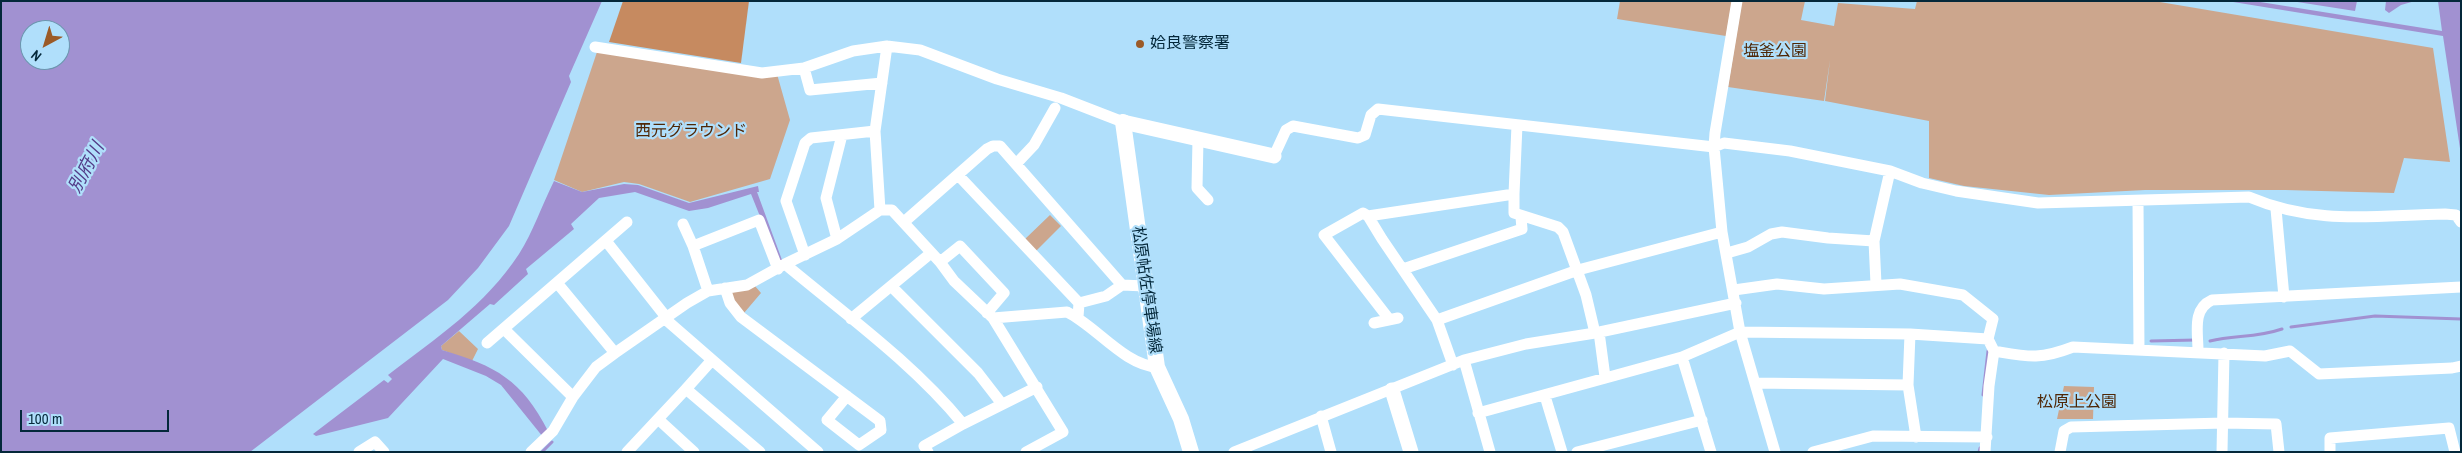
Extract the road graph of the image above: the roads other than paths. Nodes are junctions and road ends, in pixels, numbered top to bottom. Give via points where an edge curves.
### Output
1 (1737, 1) edge
2 (887, 46) junction
3 (595, 47) dead end
4 (804, 68) junction
5 (882, 83) junction
6 (1055, 108) dead end
7 (1123, 122) junction
8 (1517, 125) junction
9 (875, 132) junction
10 (842, 135) junction
11 (1198, 139) junction
12 (1714, 147) junction
13 (1274, 156) joint
14 (1016, 163) junction
15 (1890, 171) junction
16 (958, 175) junction
17 (1514, 194) junction
18 (1208, 200) dead end
19 (2138, 201) junction
20 (2276, 209) junction
21 (880, 210) junction
22 (1368, 216) junction
23 (1521, 216) junction
24 (627, 222) dead end
25 (904, 222) junction
26 (2461, 222) edge
27 (683, 224) dead end
28 (1722, 232) junction
29 (837, 239) junction
30 (606, 241) junction
31 (1874, 241) junction
32 (693, 246) junction
33 (931, 253) junction
34 (1726, 253) junction
35 (805, 255) junction
36 (940, 262) junction
37 (781, 267) junction
38 (1403, 269) junction
39 (1578, 270) junction
40 (558, 284) junction
41 (1876, 284) junction
42 (1122, 285) junction
43 (891, 286) junction
44 (1145, 286) junction
45 (2461, 287) edge
46 (725, 288) junction
47 (1734, 290) junction
48 (708, 291) junction
49 (2284, 297) junction
50 (1079, 303) junction
51 (1736, 303) junction
52 (990, 316) junction
53 (665, 317) junction
54 (1078, 317) junction
55 (851, 319) junction
56 (1437, 320) junction
57 (1374, 323) dead end
58 (505, 330) junction
59 (1740, 332) junction
60 (1597, 333) junction
61 (1910, 334) junction
62 (1988, 339) junction
63 (488, 343) dead end
64 (2139, 350) junction
65 (1994, 351) junction
66 (2198, 351) junction
67 (614, 353) junction
68 (2224, 353) junction
69 (1682, 357) junction
70 (712, 360) junction
71 (1459, 362) junction
72 (2461, 366) edge
73 (1157, 367) junction
74 (1604, 377) junction
75 (1755, 383) junction
76 (1908, 384) junction
77 (1037, 387) junction
78 (686, 389) junction
79 (1392, 390) junction
80 (847, 396) junction
81 (1545, 396) junction
82 (573, 397) junction
83 (1002, 404) junction
84 (1478, 413) junction
85 (1321, 416) junction
86 (658, 419) junction
87 (1702, 420) junction
88 (2224, 423) junction
89 (964, 424) junction
90 (1916, 437) junction
91 (1986, 437) junction
92 (926, 449) edge
93 (633, 450) edge
94 (359, 452) edge
95 (384, 452) edge
96 (532, 452) edge
97 (694, 452) edge
98 (760, 452) edge
99 (818, 452) edge
100 (914, 452) edge
101 (1026, 452) edge
102 (1191, 452) edge
103 (1234, 452) edge
104 (1331, 452) edge
105 (1411, 452) edge
106 (1490, 452) edge
107 (1562, 452) edge
108 (1577, 452) edge
109 (1711, 452) edge
110 (1775, 452) edge
111 (1813, 452) edge
112 (1985, 452) edge
113 (2060, 452) edge
114 (2222, 452) edge
115 (2279, 452) edge
116 (2330, 452) edge
117 (2455, 452) edge

1 - 12 street
2 - 4 street via 853,51
2 - 5 street
2 - 7 street via 920,50
3 - 4 street via 762,73
4 - 5 street via 810,90
5 - 9 street
6 - 14 street via 1034,145
7 - 11 street
7 - 44 main road, 松原帖佐停車場線
8 - 12 street
8 - 13 street via 1378,109 1371,115 1365,135 1358,138 1293,126 1286,130
8 - 17 street
9 - 10 street
9 - 21 street
10 - 29 street via 826,198
10 - 35 street via 811,138 805,143 786,201
11 - 13 street
11 - 18 street via 1197,188
12 - 15 street via 1724,143 1790,151
12 - 28 street
14 - 16 street via 1000,146 994,146
14 - 42 street
15 - 19 street via 1956,191 2038,203
15 - 31 street
16 - 25 street
16 - 50 street
17 - 22 street
17 - 23 street via 1514,213
19 - 20 street via 2249,197
19 - 64 street
20 - 26 street via 2358,218 2445,214 2456,215
20 - 49 street
21 - 25 street via 892,210
21 - 29 street
22 - 38 street
22 - 57 street via 1363,212 1324,235 1393,318
23 - 38 street via 1522,229
23 - 39 street via 1558,227
24 - 30 street
25 - 33 street
27 - 32 street
28 - 34 street
28 - 39 street
29 - 35 street
30 - 40 street
30 - 53 street
31 - 34 street via 1782,232
31 - 41 street
32 - 37 street via 759,220
32 - 48 street
33 - 36 street
33 - 43 street
34 - 47 street
35 - 37 street
36 - 52 street via 954,281
36 - 52 street via 960,246 1004,293
37 - 46 street via 747,285
37 - 55 street
38 - 56 street
39 - 56 street
39 - 60 street
40 - 58 street
40 - 67 street
41 - 47 street via 1824,289 1777,284
41 - 62 street via 1900,284 1963,295 1993,319
42 - 44 street
42 - 50 street via 1106,296
43 - 55 street
43 - 83 street via 978,372
44 - 73 main road, 松原帖佐停車場線
45 - 49 street
46 - 48 street
46 - 80 street via 741,317
47 - 51 street
48 - 53 street
49 - 66 street via 2212,300 2202,304 2198,313
50 - 54 street
51 - 59 street
51 - 60 street
52 - 54 street via 1067,312
52 - 77 street
53 - 67 street
53 - 70 street
54 - 73 street via 1095,333 1144,366
55 - 89 street via 937,392
56 - 71 street
58 - 63 street
58 - 82 street
59 - 61 street
59 - 69 street
59 - 75 street
60 - 71 street via 1526,344
60 - 74 street
61 - 62 street
61 - 76 street
62 - 65 street
64 - 65 street via 2073,347 2048,356 2029,357
64 - 66 street
65 - 91 street
66 - 68 street
67 - 82 street via 596,367
68 - 72 street via 2265,356 2290,351 2319,374
68 - 88 street
69 - 74 street
69 - 87 street
70 - 78 street
70 - 99 street
71 - 79 street
71 - 84 street
73 - 102 main road, 松原帖佐停車場線 via 1181,419
74 - 81 street
75 - 76 street
75 - 110 street
76 - 90 street
77 - 83 street
77 - 101 street via 1063,432
78 - 86 street
78 - 98 street
79 - 85 street
79 - 105 street
80 - 80 street via 880,421 881,430 859,445 827,420
81 - 84 street
81 - 107 street
82 - 96 street via 553,431
83 - 89 street
84 - 106 street
85 - 103 street
85 - 104 street
86 - 93 street
86 - 97 street
87 - 108 street
87 - 109 street
88 - 113 street via 2071,427 2064,431
88 - 114 street
88 - 115 street via 2276,424
89 - 92 street
90 - 91 street
90 - 111 street via 1873,436
91 - 112 street
92 - 100 street
94 - 95 street via 375,442
116 - 117 street via 2330,438 2449,428

